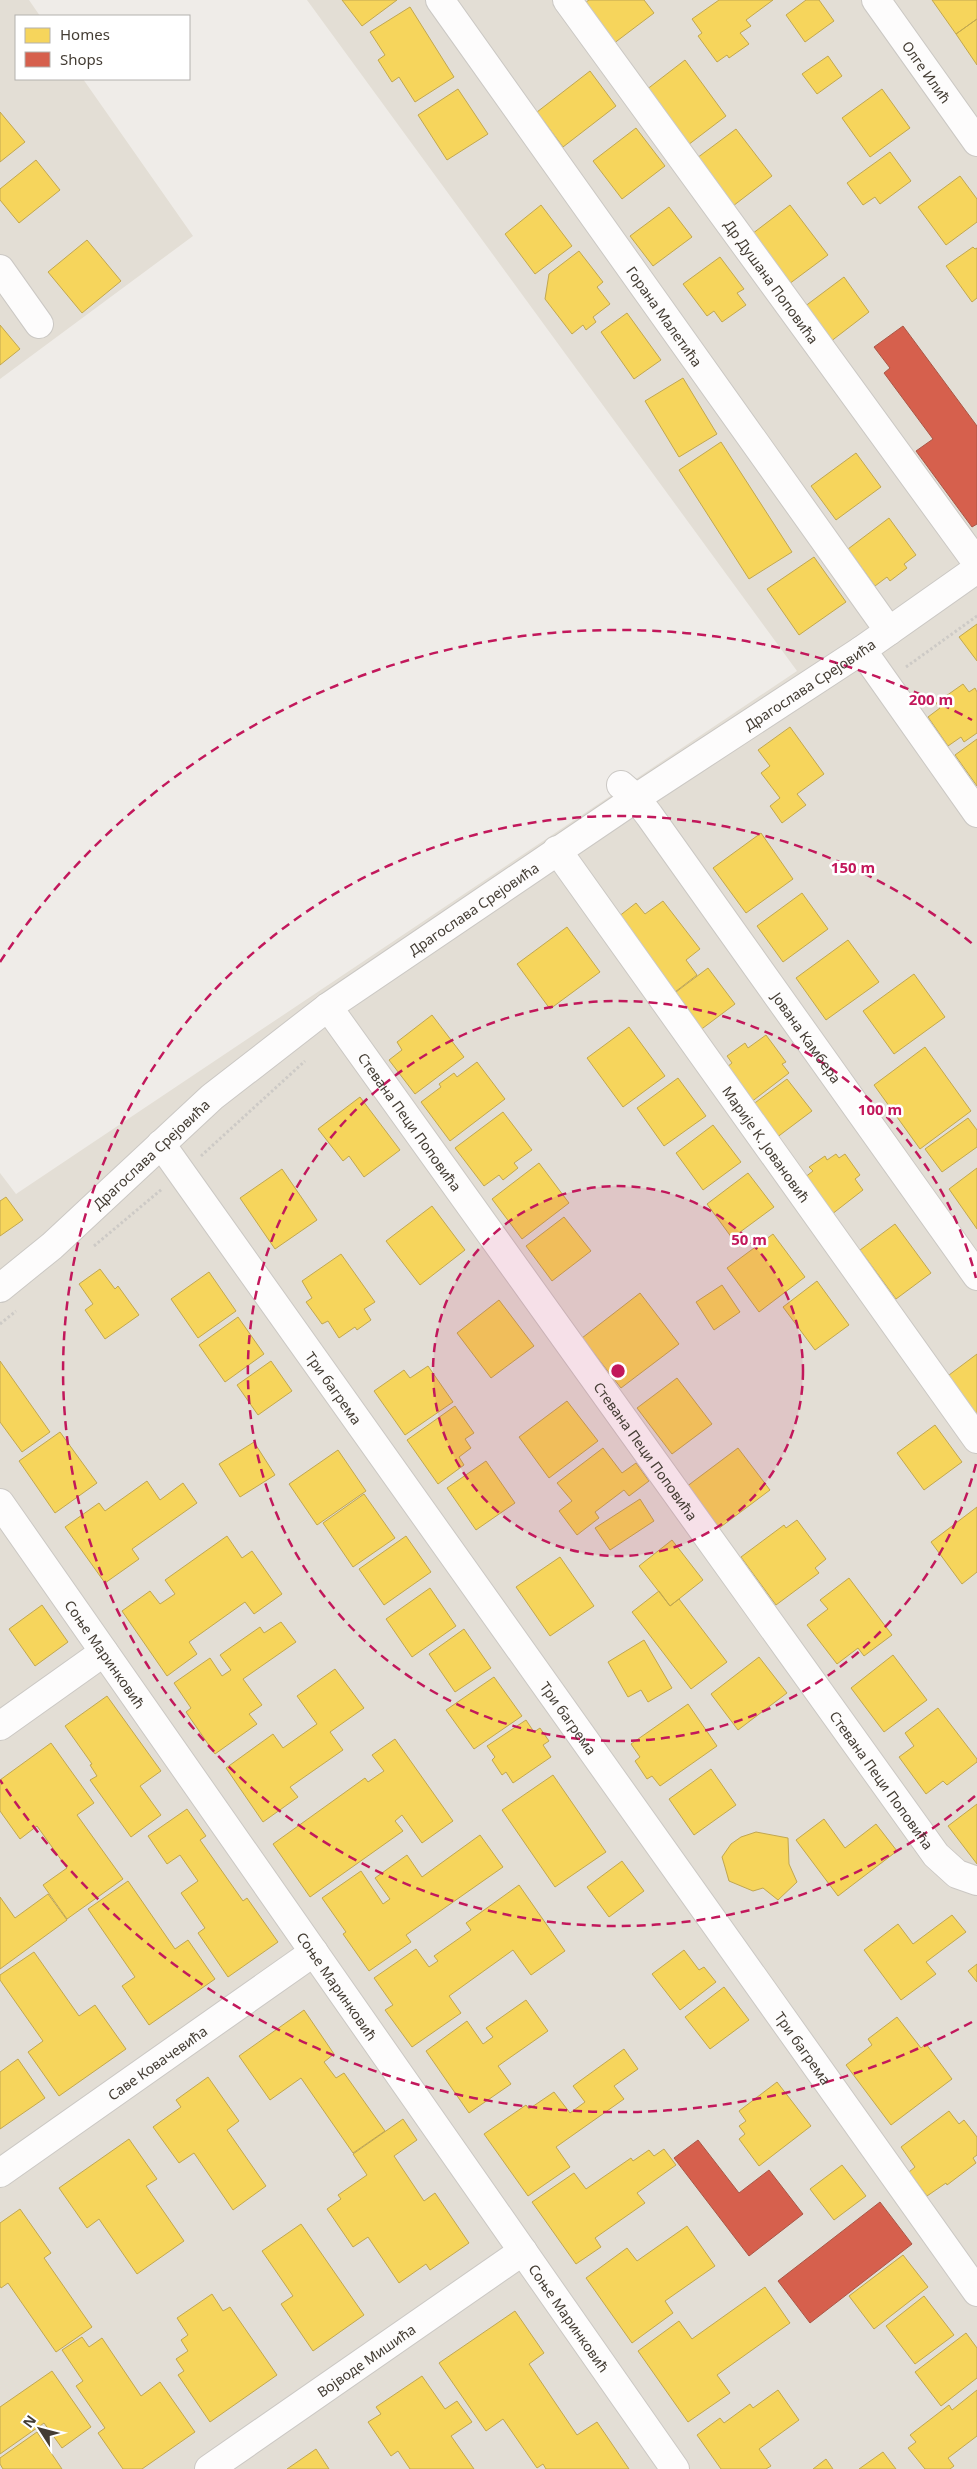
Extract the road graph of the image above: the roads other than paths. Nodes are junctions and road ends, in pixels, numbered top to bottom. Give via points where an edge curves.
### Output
1 (440, 0) edge
2 (567, 0) edge
3 (876, 0) edge
4 (977, 142) edge
5 (0, 269) edge
6 (38, 324) dead end
7 (977, 563) edge
8 (977, 569) edge
9 (890, 631) junction
10 (862, 650) junction
11 (628, 791) junction
12 (977, 812) edge
13 (557, 850) junction
14 (328, 1007) junction
15 (161, 1144) junction
16 (977, 1276) edge
17 (0, 1288) edge
18 (977, 1438) edge
19 (0, 1503) edge
20 (104, 1652) junction
21 (0, 1726) edge
22 (977, 1882) edge
23 (314, 1952) junction
24 (0, 2173) edge
25 (523, 2251) junction
26 (977, 2292) edge
27 (209, 2469) edge
28 (675, 2469) edge

1 - 9 street, Горана Малетића
2 - 7 street, Др Душана Поповића
3 - 4 street, Олге Илић
5 - 6 street
8 - 9 street, Драгослава Срејовића
9 - 10 street, Драгослава Срејовића
10 - 11 street, Драгослава Срејовића
10 - 12 street
11 - 13 street, Драгослава Срејовића
11 - 16 street, Јована Камбера
13 - 14 street, Драгослава Срејовића
13 - 18 street, Марије К. Јовановић
14 - 15 street, Драгослава Срејовића via 212,1097
14 - 22 street, Стевана Пеци Поповића via 936,1855 957,1874
15 - 17 street, Драгослава Срејовића via 52,1246
15 - 26 street, Три багрема
19 - 20 street, Соње Маринковић
20 - 21 street
20 - 23 street, Соње Маринковић
23 - 24 street, Саве Ковачевића
23 - 25 street, Соње Маринковић
25 - 27 street, Војводе Мишића
25 - 28 street, Соње Маринковић

